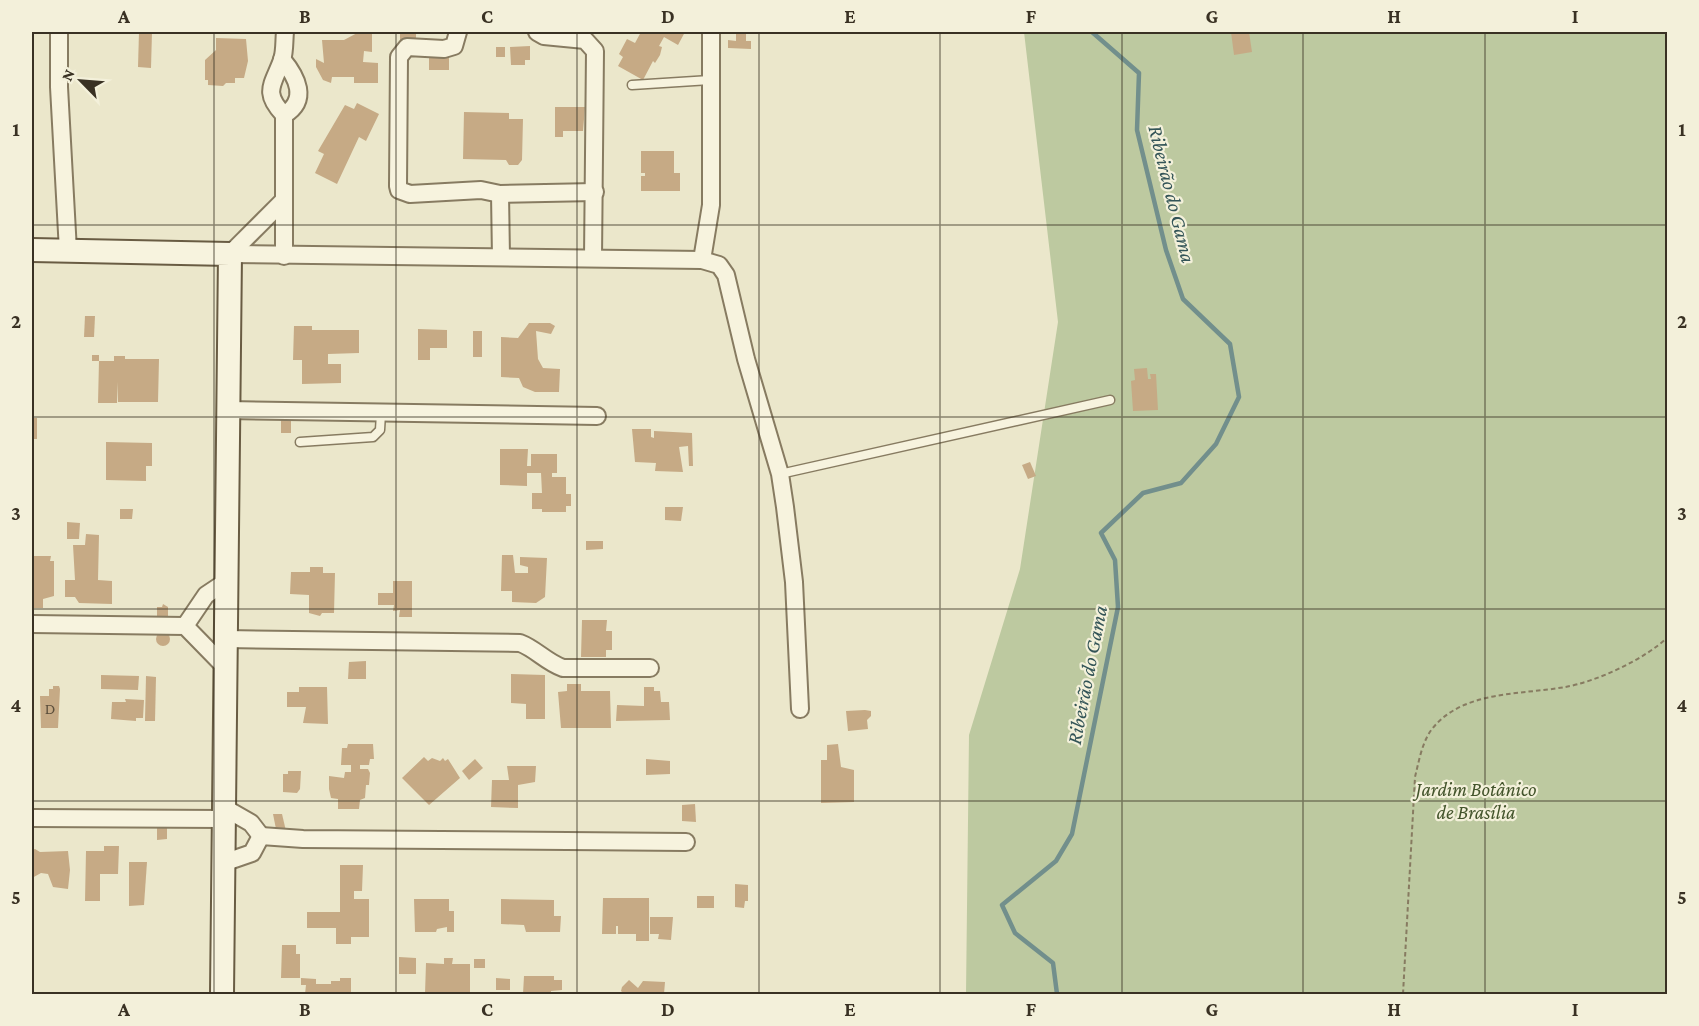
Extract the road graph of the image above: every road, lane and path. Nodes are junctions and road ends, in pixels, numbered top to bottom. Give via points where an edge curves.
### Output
1 (59, 32) edge
2 (285, 32) edge
3 (458, 32) edge
4 (537, 32) edge
5 (711, 32) edge
6 (282, 59) junction
7 (710, 80) junction
8 (632, 85) dead end
9 (284, 115) junction
10 (595, 192) junction
11 (500, 194) junction
12 (284, 200) junction
13 (32, 250) edge
14 (68, 251) junction
15 (230, 254) junction
16 (284, 256) junction
17 (501, 257) junction
18 (593, 258) junction
19 (702, 260) junction
20 (1110, 400) dead end
21 (228, 410) junction
22 (381, 413) junction
23 (597, 416) dead end
24 (300, 442) dead end
25 (780, 474) junction
26 (227, 581) junction
27 (32, 624) edge
28 (185, 626) junction
29 (1668, 637) edge
30 (226, 639) junction
31 (225, 668) junction
32 (650, 668) dead end
33 (800, 709) dead end
34 (223, 813) junction
35 (32, 818) edge
36 (261, 836) junction
37 (686, 842) dead end
38 (223, 863) junction
39 (222, 994) edge
40 (1403, 994) edge

1 - 14 street
2 - 6 street
3 - 11 street via 454,46 449,48 407,47 400,53 398,186 410,194 481,190
4 - 10 street via 585,40 594,51
5 - 7 street
6 - 9 street via 270,90
6 - 9 street via 295,75 298,89 298,101
7 - 8 lane
7 - 19 street via 711,205
9 - 12 street
10 - 11 street
10 - 18 street
11 - 17 street
12 - 15 street
12 - 16 street
13 - 14 street
14 - 15 street
15 - 16 street
15 - 21 street
16 - 17 street
17 - 18 street
18 - 19 street
19 - 25 street via 716,263 726,275
20 - 25 lane
21 - 22 street
21 - 26 street
22 - 23 street
22 - 24 lane via 381,430 374,437
25 - 33 street via 794,582
26 - 28 street via 206,595
26 - 30 street
27 - 28 street
28 - 31 street
29 - 40 path via 1603,677 1566,687 1486,698 1455,708 1432,729 1422,748 1415,777
30 - 31 street
30 - 32 street via 520,643 563,668
31 - 34 street
34 - 35 street
34 - 36 street via 251,823
34 - 38 street
36 - 37 street
36 - 38 street via 252,853
38 - 39 street

